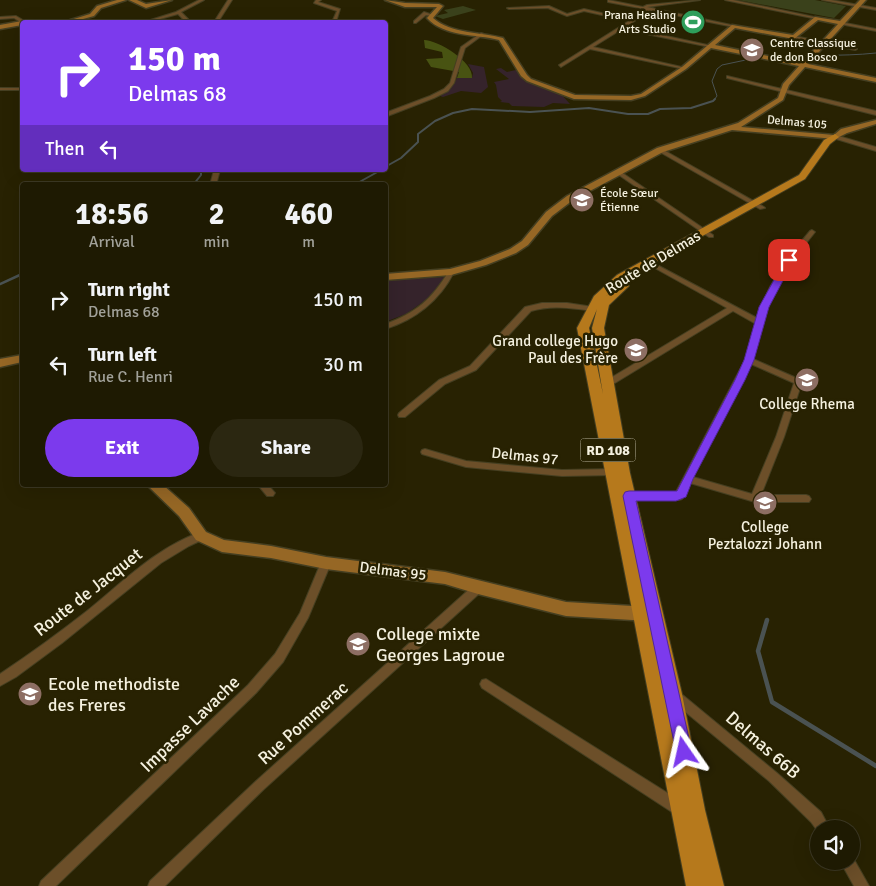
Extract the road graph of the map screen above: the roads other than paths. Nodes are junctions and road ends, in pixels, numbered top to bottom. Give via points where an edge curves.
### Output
1 (123, 0) edge
2 (132, 0) edge
3 (169, 0) edge
4 (202, 0) edge
5 (230, 0) edge
6 (316, 0) edge
7 (390, 0) edge
8 (535, 0) edge
9 (698, 0) edge
10 (727, 0) edge
11 (824, 0) edge
12 (863, 0) edge
13 (610, 1) edge
14 (857, 6) junction
15 (549, 7) junction
16 (509, 8) dead end
17 (648, 9) junction
18 (876, 9) edge
19 (179, 13) junction
20 (431, 15) junction
21 (0, 18) edge
22 (817, 18) junction
23 (74, 20) edge
24 (153, 20) edge
25 (182, 20) edge
26 (217, 20) edge
27 (335, 20) edge
28 (20, 21) edge
29 (632, 21) junction
30 (415, 22) dead end
31 (20, 23) edge
32 (842, 23) junction
33 (0, 26) edge
34 (734, 26) junction
35 (623, 28) junction
36 (876, 30) edge
37 (482, 34) junction
38 (794, 37) junction
39 (823, 43) junction
40 (710, 46) junction
41 (590, 48) junction
42 (855, 49) dead end
43 (803, 65) junction
44 (561, 66) dead end
45 (684, 68) junction
46 (730, 77) dead end
47 (876, 80) edge
48 (0, 89) edge
49 (20, 89) edge
50 (785, 89) junction
51 (876, 113) edge
52 (388, 114) edge
53 (748, 120) junction
54 (876, 122) edge
55 (727, 130) junction
56 (757, 130) junction
57 (834, 139) junction
58 (874, 148) edge
59 (660, 150) junction
60 (618, 172) junction
61 (758, 206) junction
62 (812, 232) dead end
63 (707, 234) junction
64 (655, 266) junction
65 (451, 272) junction
66 (388, 277) edge
67 (733, 308) junction
68 (596, 310) junction
69 (760, 323) junction
70 (388, 326) edge
71 (749, 360) junction
72 (20, 361) edge
73 (0, 363) edge
74 (607, 384) junction
75 (402, 415) dead end
76 (425, 452) dead end
77 (617, 473) junction
78 (687, 479) junction
79 (156, 487) edge
80 (265, 487) edge
81 (270, 493) dead end
82 (629, 496) junction
83 (755, 498) junction
84 (806, 499) dead end
85 (201, 536) junction
86 (326, 564) junction
87 (478, 588) junction
88 (648, 614) junction
89 (0, 681) edge
90 (486, 684) dead end
91 (673, 694) junction
92 (688, 810) junction
93 (818, 820) edge
94 (853, 870) edge
95 (160, 884) edge
96 (46, 886) edge
97 (697, 886) edge
98 (713, 886) edge
99 (862, 886) edge

1 - 23 street via 98,7 92,15
2 - 3 street via 146,6
4 - 19 street
5 - 26 street
6 - 27 street via 316,3 339,10
7 - 20 street via 405,5 440,6
8 - 15 street
9 - 17 street via 650,4 645,7
10 - 22 street
11 - 14 street
12 - 14 street
13 - 17 street
14 - 18 street
14 - 32 street
15 - 16 street
15 - 29 street via 567,15 584,10
17 - 29 street
17 - 34 street
19 - 24 street
19 - 25 street via 186,18
20 - 30 street via 425,13
20 - 37 street via 434,23
21 - 28 street via 15,17
22 - 32 street
22 - 38 street
29 - 35 street
31 - 33 street
32 - 36 street
32 - 39 street
34 - 38 street
34 - 40 street
35 - 40 street
35 - 41 street
37 - 45 street via 504,40 526,78 574,97 631,98 643,95
37 - 52 street via 463,47 452,83 446,90
38 - 39 street
39 - 42 street
39 - 43 street
40 - 43 street
40 - 45 street
41 - 44 street
41 - 45 street
43 - 47 street
43 - 50 street
46 - 50 street
48 - 49 street
50 - 51 street
50 - 53 street via 781,99
53 - 55 street
53 - 56 street, Delmas 105 via 747,123
54 - 57 street via 844,131
55 - 56 street, Delmas 105
55 - 59 street
56 - 57 street, Delmas 105
57 - 58 street
57 - 61 main road, Route de Delmas / RD 108 via 808,179 789,193
59 - 60 street
59 - 61 street
60 - 63 street
60 - 65 street via 554,210 536,232 513,250 484,263
61 - 63 main road, Route de Delmas / RD 108
62 - 69 street via 789,260 771,291
63 - 64 main road, Route de Delmas / RD 108
63 - 68 main road, Route de Delmas / RD 108 via 621,277 601,293
64 - 67 street
64 - 68 main road, Route de Delmas / RD 108 via 631,280
65 - 66 street
65 - 70 street via 441,290 424,306
67 - 69 street
67 - 74 street
68 - 74 main road, Route de Delmas / RD 108
68 - 75 street via 567,304 528,309 473,368 442,382
68 - 77 main road, Route de Delmas / RD 108 via 583,328
69 - 71 street
71 - 78 street
71 - 83 street via 798,382
72 - 73 street
74 - 77 main road, Route de Delmas / RD 108
76 - 77 street, Delmas 97 via 466,464 562,473
77 - 82 main road, Route de Delmas / RD 108
77 - 88 main road, Route de Delmas / RD 108
78 - 82 street via 679,496
78 - 83 street
79 - 85 street via 184,512
80 - 81 street
82 - 88 main road, Route de Delmas / RD 108
83 - 84 street
85 - 86 street, Delmas 95 via 222,546
85 - 89 street, Route de Jacquet via 178,545 152,563
86 - 87 street, Delmas 95 via 444,578
86 - 96 street, Impasse Lavache via 304,614 279,658 252,689
87 - 88 street, Delmas 95 via 566,609
87 - 95 street, Rue Pommerac via 259,786
88 - 91 main road, Route de Delmas / RD 108
88 - 92 main road, Route de Delmas / RD 108
90 - 92 street
91 - 92 main road, Route de Delmas / RD 108
91 - 93 street, Delmas 66B via 773,777
92 - 97 main road, Route de Delmas / RD 108
92 - 98 main road, Route de Delmas / RD 108
94 - 99 street

